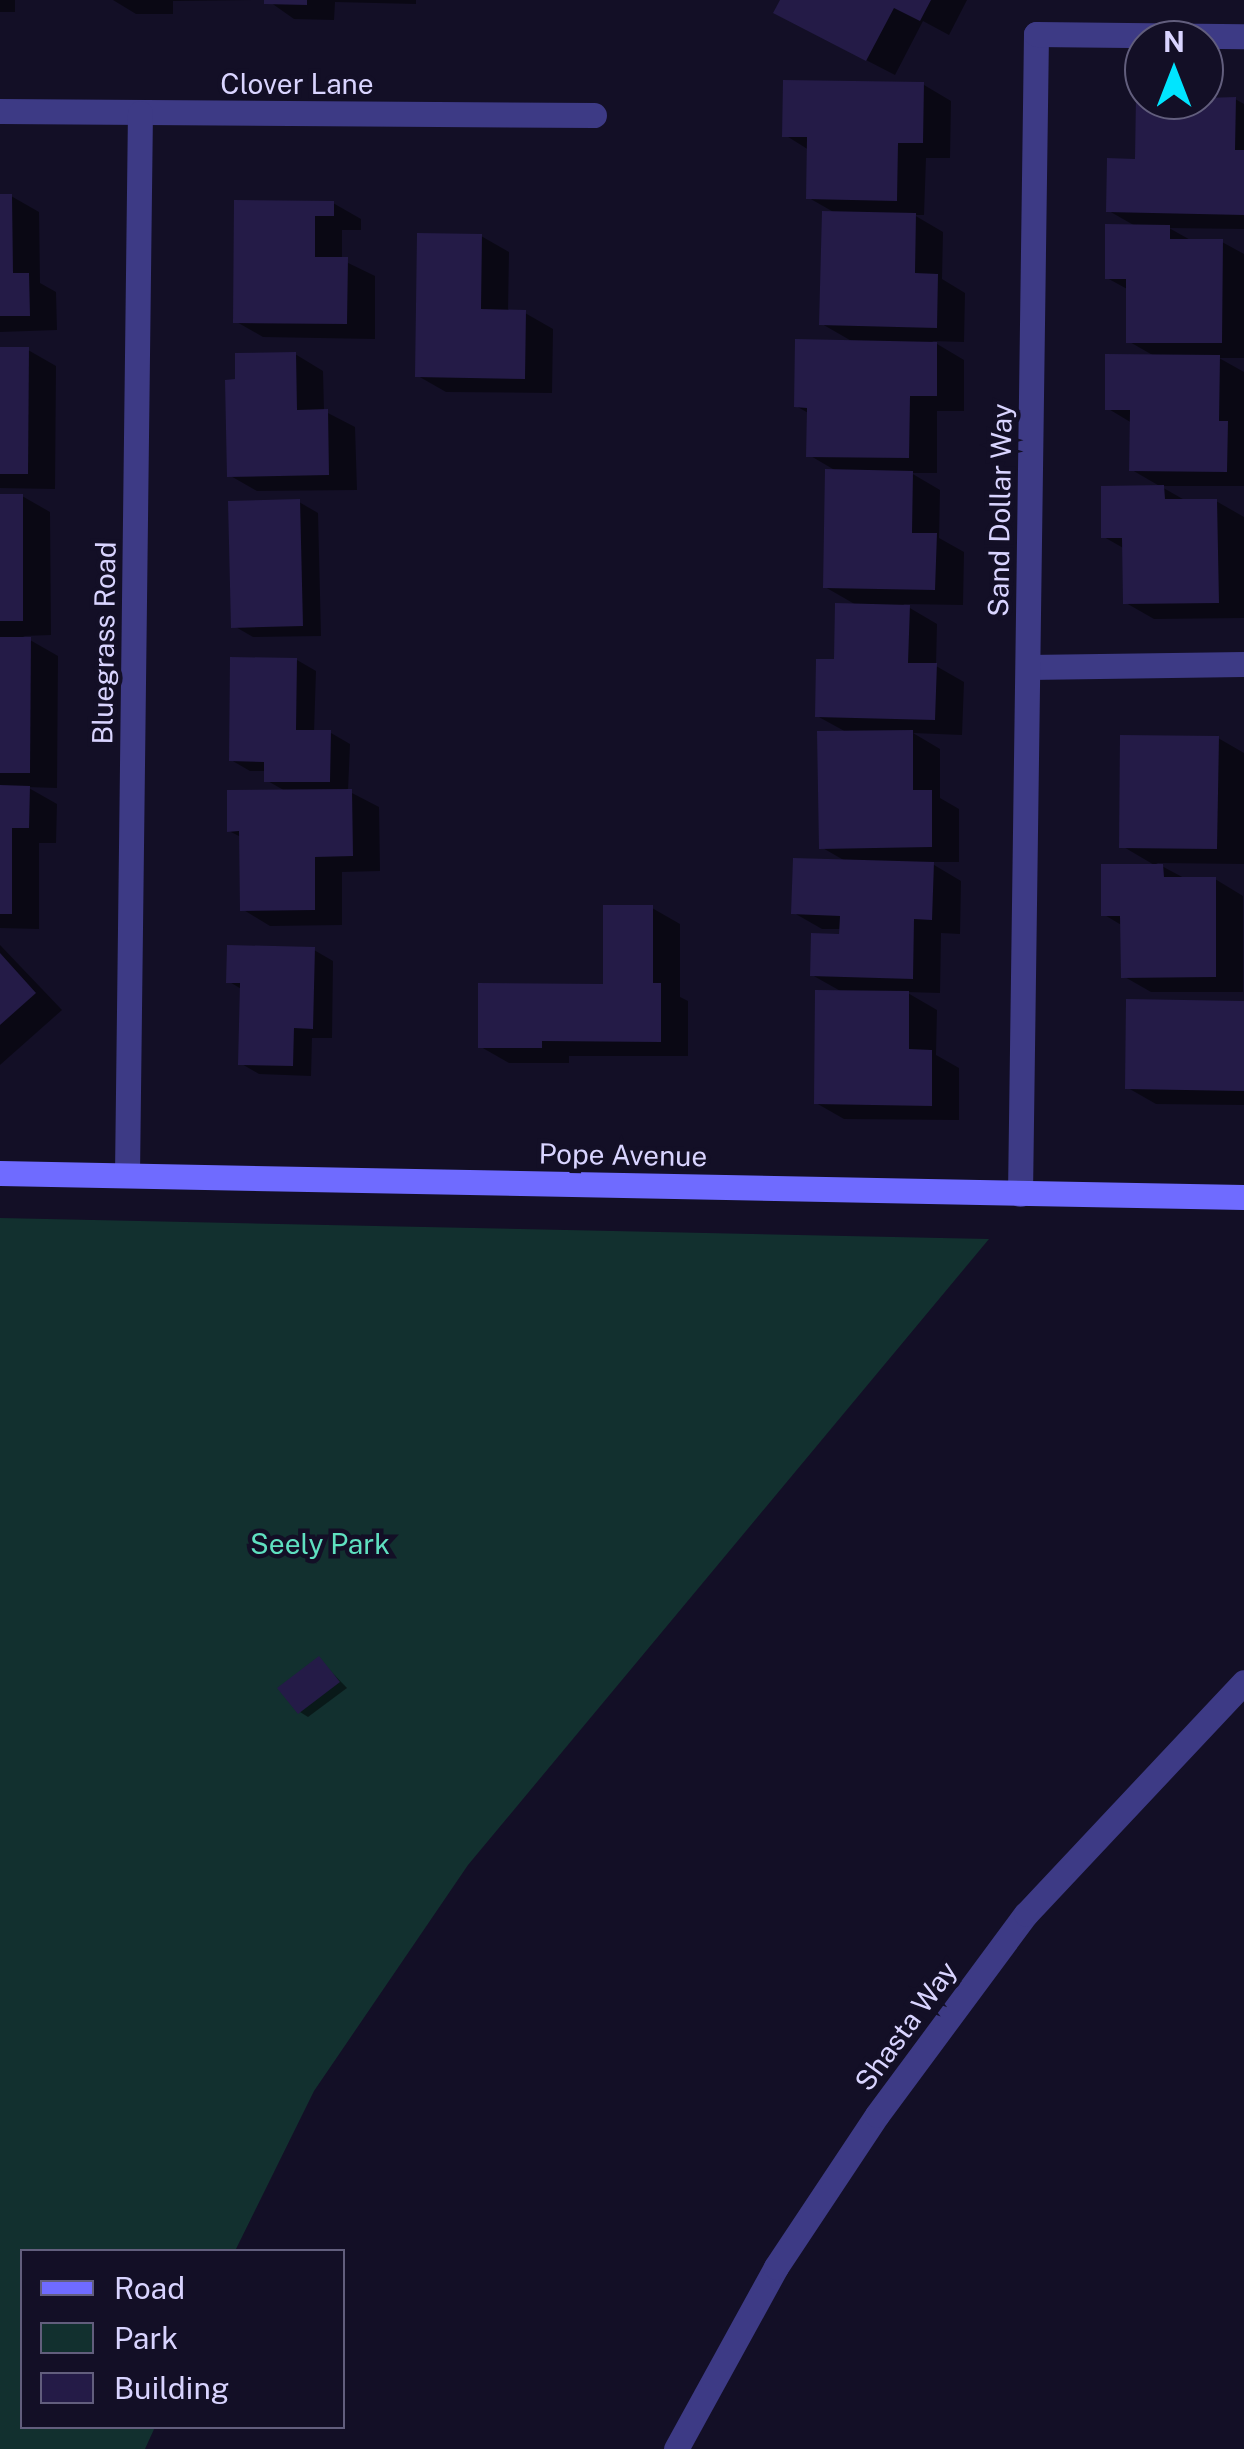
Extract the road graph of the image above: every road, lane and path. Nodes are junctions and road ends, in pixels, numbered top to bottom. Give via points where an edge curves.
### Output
1 (1244, 36) edge
2 (0, 111) edge
3 (140, 113) junction
4 (594, 115) dead end
5 (1244, 664) edge
6 (1028, 667) junction
7 (0, 1173) edge
8 (127, 1174) junction
9 (1020, 1194) junction
10 (1244, 1197) edge
11 (1244, 1682) edge
12 (676, 2449) edge

1 - 6 street, Sand Dollar Way via 1036,34
2 - 3 street, Clover Lane
3 - 4 street, Clover Lane
3 - 8 street, Bluegrass Road
5 - 6 street
6 - 9 street, Sand Dollar Way
7 - 8 street, Pope Avenue
8 - 9 street, Pope Avenue
9 - 10 street, Pope Avenue
11 - 12 street, Shasta Way via 1026,1914 877,2115 776,2268

